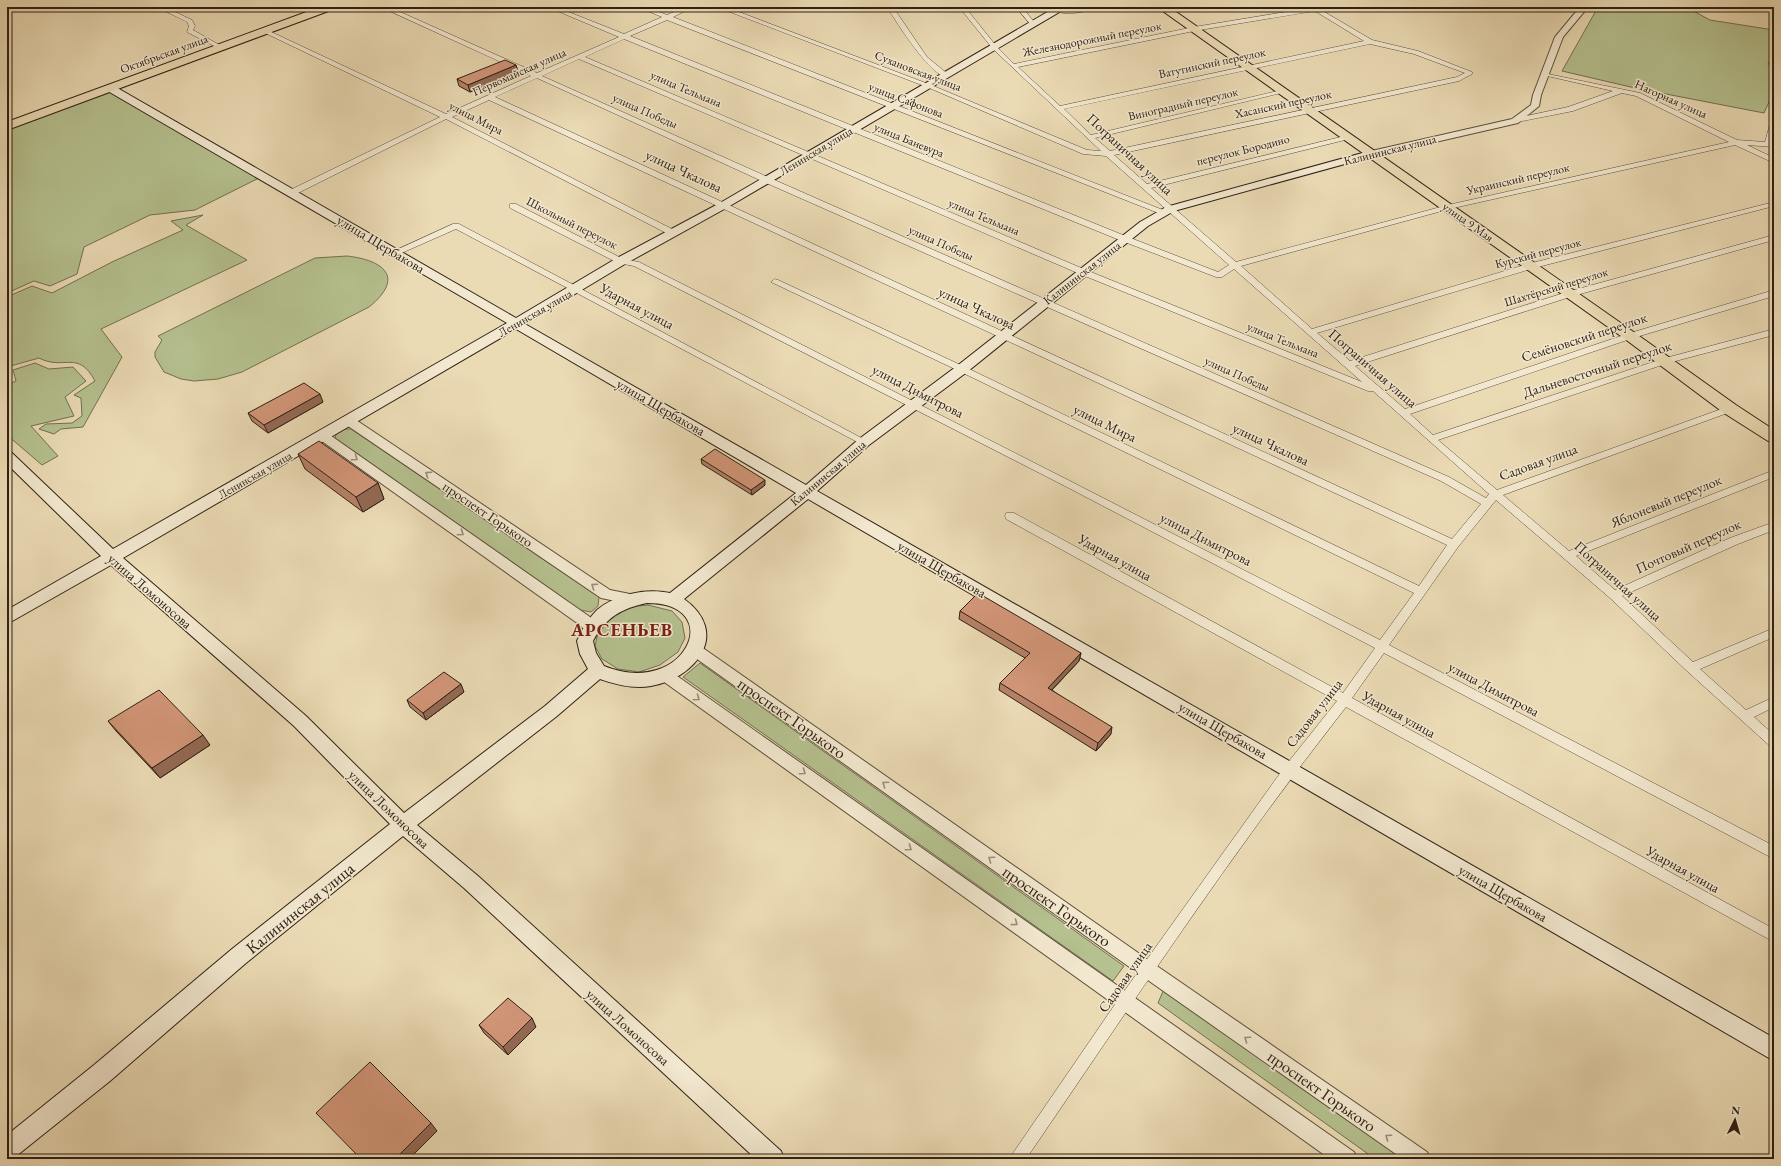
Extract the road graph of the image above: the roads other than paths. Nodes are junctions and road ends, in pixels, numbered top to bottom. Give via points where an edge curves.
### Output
1 (160, 7) edge
2 (330, 7) edge
3 (384, 7) edge
4 (551, 7) edge
5 (641, 7) edge
6 (690, 7) edge
7 (720, 7) edge
8 (890, 7) edge
9 (962, 7) edge
10 (1019, 7) edge
11 (1091, 7) edge
12 (1162, 7) edge
13 (1584, 7) edge
14 (1060, 8) edge
15 (1315, 8) edge
16 (667, 17) junction
17 (1034, 24) junction
18 (1194, 29) junction
19 (265, 31) junction
20 (626, 37) junction
21 (1370, 42) junction
22 (220, 47) junction
23 (995, 48) junction
24 (580, 57) junction
25 (1013, 66) junction
26 (1246, 67) junction
27 (1545, 74) junction
28 (537, 76) junction
29 (947, 76) junction
30 (929, 86) junction
31 (110, 88) junction
32 (1623, 90) junction
33 (1282, 92) junction
34 (489, 97) junction
35 (892, 107) junction
36 (1060, 108) junction
37 (1308, 110) junction
38 (445, 117) junction
39 (1515, 121) junction
40 (1774, 124) edge
41 (7, 126) edge
42 (853, 129) junction
43 (1090, 137) junction
44 (1346, 137) junction
45 (1737, 142) junction
46 (1771, 144) edge
47 (1108, 154) junction
48 (1370, 154) junction
49 (809, 155) junction
50 (1774, 161) edge
51 (767, 180) junction
52 (1146, 187) junction
53 (293, 192) junction
54 (1774, 204) edge
55 (724, 205) junction
56 (513, 206) dead end
57 (1448, 207) junction
58 (1167, 211) junction
59 (673, 233) junction
60 (1774, 237) edge
61 (1125, 239) junction
62 (394, 253) junction
63 (621, 261) junction
64 (1235, 265) junction
65 (1531, 266) junction
66 (1083, 272) junction
67 (775, 282) dead end
68 (574, 290) junction
69 (1774, 293) edge
70 (1570, 294) junction
71 (1046, 302) junction
72 (518, 323) junction
73 (1310, 332) junction
74 (1774, 332) edge
75 (1003, 335) junction
76 (1630, 336) junction
77 (1665, 361) junction
78 (1347, 365) junction
79 (962, 369) junction
80 (1380, 393) junction
81 (915, 404) junction
82 (1730, 409) junction
83 (1404, 412) junction
84 (349, 421) junction
85 (323, 436) junction
86 (1774, 437) edge
87 (1431, 439) junction
88 (864, 442) junction
89 (7, 456) edge
90 (1774, 473) edge
91 (807, 492) junction
92 (1491, 498) junction
93 (1010, 516) dead end
94 (1774, 526) edge
95 (1454, 544) junction
96 (1569, 555) junction
97 (112, 558) junction
98 (1421, 592) junction
99 (1614, 595) junction
100 (630, 599) junction
101 (673, 600) junction
102 (7, 618) edge
103 (592, 628) junction
104 (1774, 632) edge
105 (1382, 645) junction
106 (695, 650) junction
107 (1690, 668) junction
108 (598, 671) junction
109 (665, 675) junction
110 (1344, 701) junction
111 (1774, 702) edge
112 (1744, 716) junction
113 (1774, 742) edge
114 (1290, 769) junction
115 (403, 825) junction
116 (1774, 853) edge
117 (1774, 936) edge
118 (1148, 970) junction
119 (1125, 1002) junction
120 (1774, 1050) edge
121 (7, 1149) edge
122 (773, 1159) edge
123 (1017, 1159) edge
124 (1348, 1159) edge
125 (1420, 1159) edge

1 - 22 street via 190,21 192,26 189,31
2 - 19 main road, Октябрьская улица
3 - 28 street, улица Победы
4 - 20 street, улица Баневура
5 - 16 street, улица Сафонова
6 - 16 street, Первомайская улица
7 - 30 street, Сухановская улица
8 - 29 street via 925,58
9 - 23 street, Пограничная улица
10 - 17 street
11 - 14 street via 1074,11
12 - 18 main road, улица 9 Мая
13 - 27 street, Калининская улица via 1559,37
14 - 17 main road, Ленинская улица
15 - 18 street, Железнодорожный переулок
15 - 21 street
16 - 20 street, Первомайская улица
16 - 35 street, улица Сафонова
17 - 23 main road, Ленинская улица
18 - 25 street, Железнодорожный переулок
18 - 26 main road, улица 9 Мая
19 - 22 main road, Октябрьская улица
19 - 38 street, улица Мира
20 - 24 street, Первомайская улица
20 - 42 street, улица Баневура
21 - 26 street, Ватутинский переулок
21 - 37 street, Хасанский переулок via 1416,52 1470,73
22 - 31 main road, Октябрьская улица
23 - 25 street, Пограничная улица
23 - 29 main road, Ленинская улица
24 - 28 street, Первомайская улица
24 - 49 street, улица Тельмана
25 - 36 street, Пограничная улица
26 - 33 main road, улица 9 Мая
26 - 36 street, Ватутинский переулок
27 - 32 street, Нагорная улица
27 - 39 street, Калининская улица via 1535,106
28 - 34 street, Первомайская улица
28 - 51 street, улица Победы
29 - 30 main road, Ленинская улица
30 - 35 main road, Ленинская улица
30 - 47 street, Сухановская улица via 1086,152
31 - 41 main road, Октябрьская улица
31 - 53 main road, улица Щербакова
32 - 39 street via 1570,109
32 - 45 street, Нагорная улица via 1650,99
33 - 37 main road, улица 9 Мая
33 - 43 street, Виноградный переулок
34 - 38 street, Первомайская улица
34 - 55 street, улица Чкалова
35 - 42 main road, Ленинская улица
35 - 58 street, улица Сафонова
36 - 43 street, Пограничная улица
37 - 44 main road, улица 9 Мая
37 - 47 street, Хасанский переулок
38 - 53 street, Первомайская улица
38 - 59 street, улица Мира
39 - 48 street, Калининская улица
40 - 46 street
42 - 49 main road, Ленинская улица
42 - 61 street, улица Баневура
43 - 47 street, Пограничная улица
44 - 48 main road, улица 9 Мая
44 - 52 street, переулок Бородино
45 - 46 street
45 - 50 street, Нагорная улица
45 - 57 street, Украинский переулок
47 - 52 street, Пограничная улица
48 - 57 main road, улица 9 Мая
48 - 58 main road, Калининская улица
49 - 51 main road, Ленинская улица
49 - 66 street, улица Тельмана
51 - 55 main road, Ленинская улица
51 - 71 street, улица Победы
52 - 58 street, Пограничная улица
53 - 62 main road, улица Щербакова
54 - 65 street, Курский переулок
55 - 59 main road, Ленинская улица
55 - 75 street, улица Чкалова
56 - 63 street, Школьный переулок
57 - 64 street, Украинский переулок
57 - 65 main road, улица 9 Мая
58 - 61 main road, Калининская улица
58 - 64 street, Пограничная улица
59 - 63 main road, Ленинская улица
60 - 70 street, Шахтёрский переулок
61 - 64 street, улица Баневура via 1219,275
61 - 66 main road, Калининская улица
62 - 68 street, Ударная улица via 456,226
62 - 72 main road, улица Щербакова
63 - 68 main road, Ленинская улица
63 - 81 street, улица Димитрова via 636,264
64 - 73 street, Пограничная улица
65 - 70 main road, улица 9 Мая
65 - 73 street, Курский переулок
66 - 71 main road, Калининская улица
66 - 80 street, улица Тельмана
67 - 79 street, улица Мира
68 - 72 main road, Ленинская улица
68 - 88 street, Ударная улица
69 - 76 street, Семёновский переулок
70 - 76 main road, улица 9 Мая
70 - 78 street, Шахтёрский переулок
71 - 75 main road, Калининская улица
71 - 92 street, улица Победы
72 - 84 main road, Ленинская улица
72 - 91 main road, улица Щербакова
73 - 78 street, Пограничная улица
74 - 77 street, Дальневосточный переулок
75 - 79 main road, Калининская улица
75 - 95 street, улица Чкалова
76 - 77 main road, улица 9 Мая
76 - 83 street, Семёновский переулок
77 - 82 main road, улица 9 Мая
77 - 87 street, Дальневосточный переулок
78 - 80 street, Пограничная улица
79 - 81 main road, Калининская улица
79 - 98 street, улица Мира
80 - 83 street, Пограничная улица
81 - 88 main road, Калининская улица
81 - 105 street, улица Димитрова
82 - 86 main road, улица 9 Мая
82 - 92 street, Садовая улица
83 - 87 street, Пограничная улица
84 - 85 main road, Ленинская улица
100 -> 84 street, проспект Горького via 606,594
85 - 97 main road, Ленинская улица
85 -> 103 street
87 - 92 street, Пограничная улица
88 - 91 main road, Калининская улица
89 - 97 main road, улица Ломоносова
90 - 96 street, Яблоневый переулок
91 - 101 main road, Калининская улица
91 - 114 main road, улица Щербакова
92 - 95 street, Садовая улица
92 - 96 street, Пограничная улица
93 - 110 street, Ударная улица
94 - 99 street, Почтовый переулок via 1734,541
95 - 98 street, Садовая улица
96 - 99 street, Пограничная улица
97 - 102 main road, Ленинская улица
97 - 115 main road, улица Ломоносова via 300,721
98 - 105 street, Садовая улица
99 - 107 street, Пограничная улица
100 - 101 main road, проспект Горького via 647,597
100 - 103 main road, проспект Горького via 612,607 598,618
101 - 106 main road, проспект Горького via 689,611 696,620 699,630
103 - 108 main road, проспект Горького via 585,641 588,654
104 - 107 street
105 - 110 street, Садовая улица
105 - 116 street, улица Димитрова
106 - 109 main road via 684,663
118 -> 106 street, проспект Горького
107 - 112 street, Пограничная улица
108 - 109 main road via 630,681
108 - 115 main road, Калининская улица via 551,711
109 -> 119 street
110 - 114 street, Садовая улица
110 - 117 street, Ударная улица
111 - 112 street
112 - 113 street, Пограничная улица
114 - 118 street, Садовая улица
114 - 120 main road, улица Щербакова
115 - 121 main road, Калининская улица via 205,984 102,1073
115 - 122 main road, улица Ломоносова via 494,903
118 - 119 street, Садовая улица
125 -> 118 street, проспект Горького
119 - 123 street, Садовая улица
119 - 124 street

